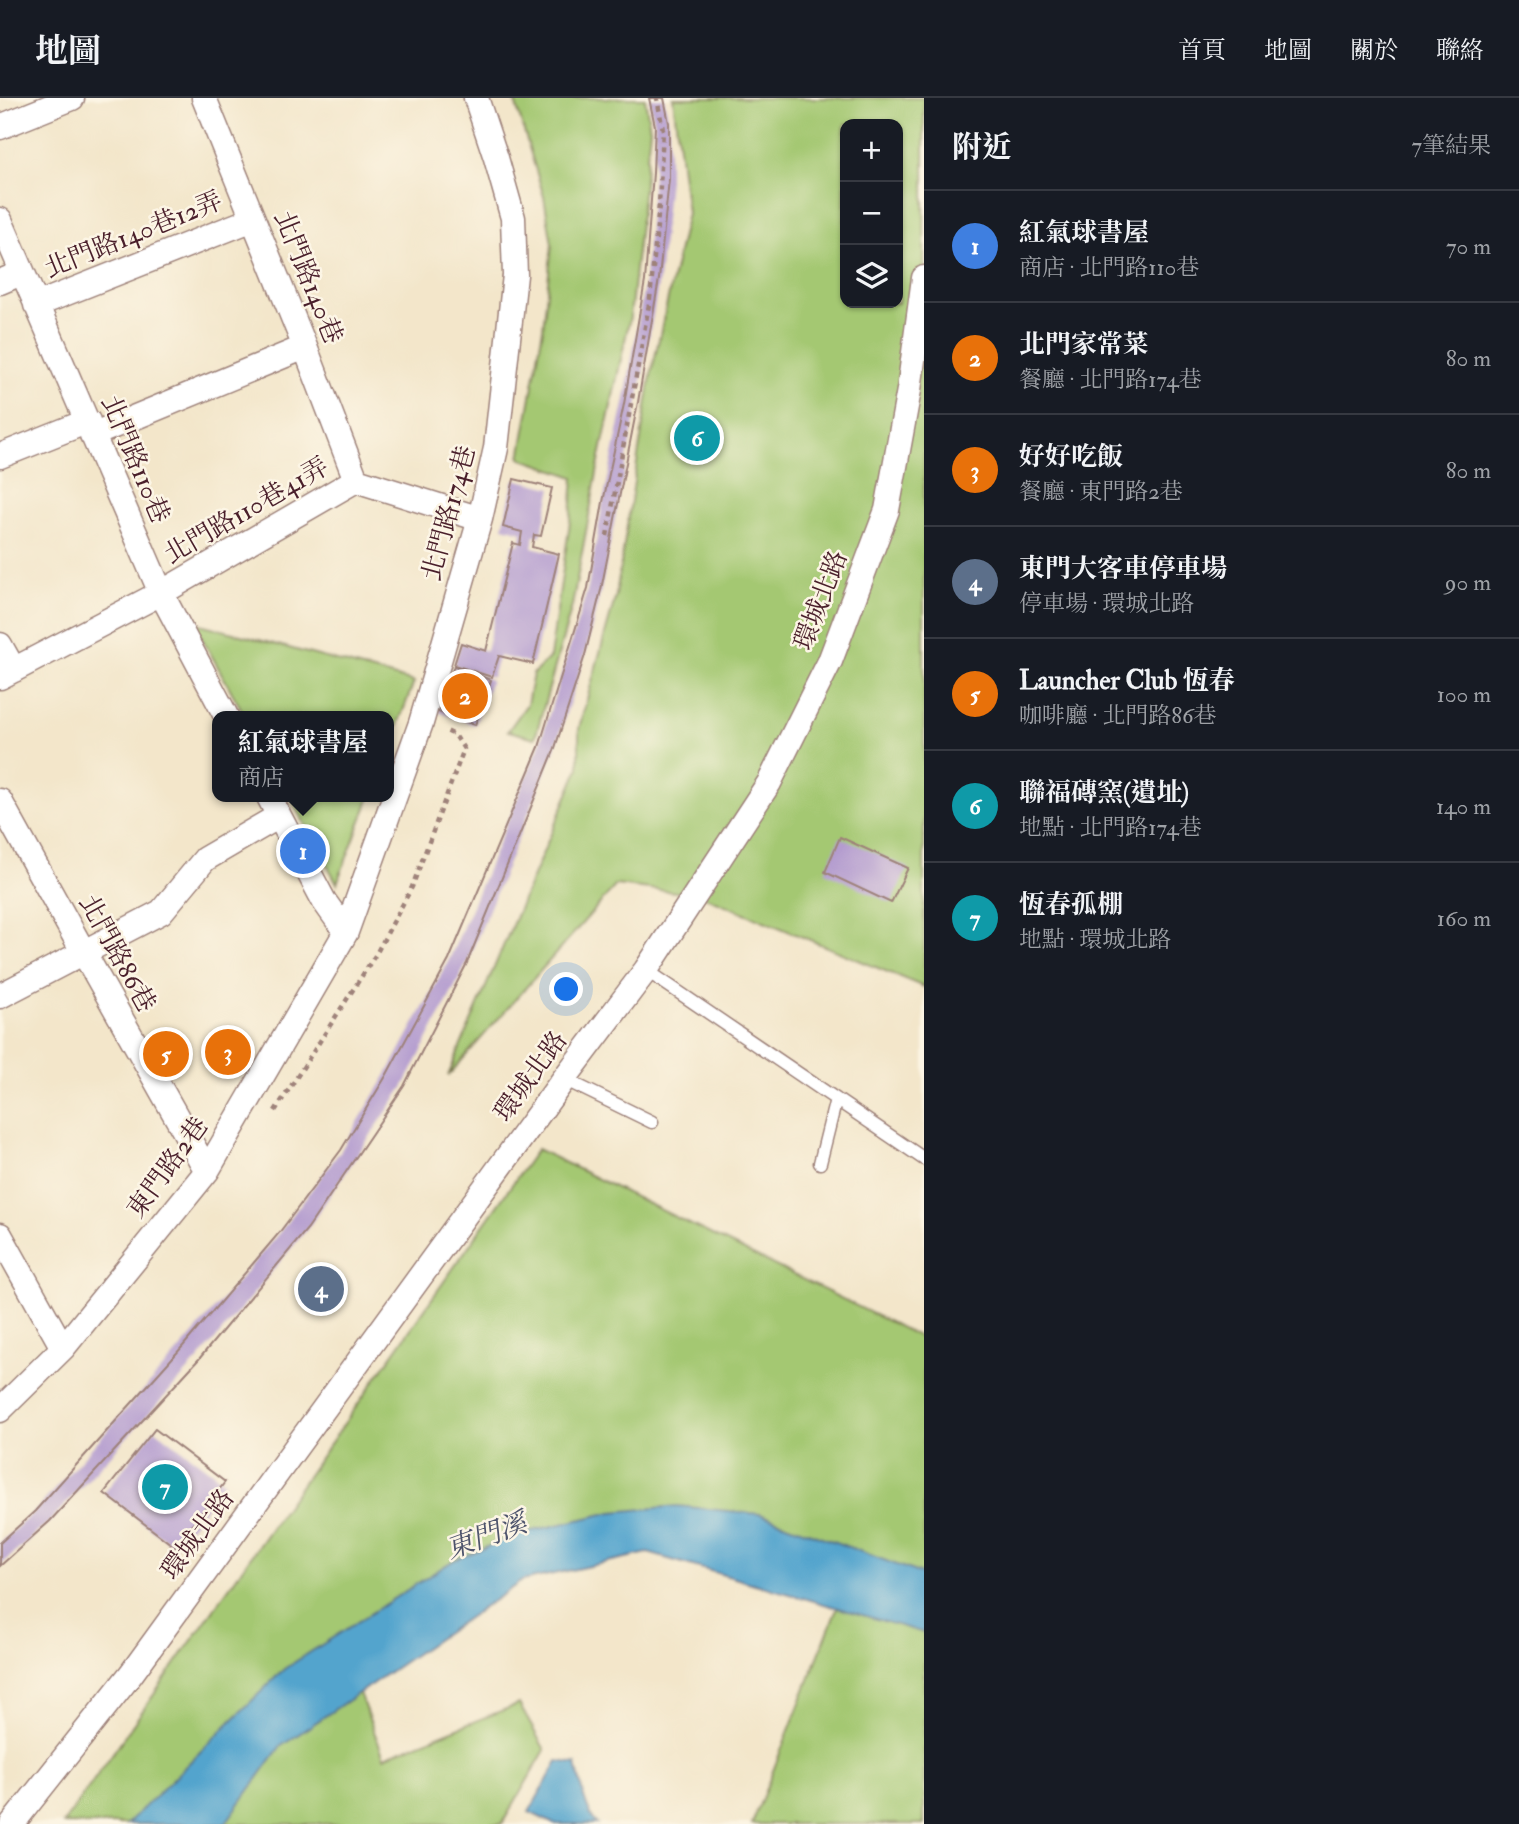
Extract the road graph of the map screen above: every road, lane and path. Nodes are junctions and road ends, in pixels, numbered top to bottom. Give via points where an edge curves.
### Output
1 (72, 98) edge
2 (204, 98) edge
3 (476, 98) edge
4 (657, 98) edge
5 (0, 127) edge
6 (253, 219) junction
7 (0, 220) edge
8 (11, 277) edge
9 (924, 278) edge
10 (36, 305) junction
11 (305, 347) junction
12 (90, 428) junction
13 (0, 456) edge
14 (356, 480) junction
15 (480, 519) junction
16 (607, 536) dead end
17 (161, 593) junction
18 (0, 645) edge
19 (7, 674) edge
20 (223, 711) edge
21 (394, 798) edge
22 (0, 801) edge
23 (393, 802) edge
24 (274, 807) edge
25 (346, 932) junction
26 (83, 953) junction
27 (646, 970) junction
28 (0, 996) edge
29 (564, 1079) junction
30 (836, 1099) junction
31 (652, 1122) dead end
32 (924, 1159) edge
33 (820, 1163) dead end
34 (207, 1171) junction
35 (0, 1235) edge
36 (63, 1349) junction
37 (0, 1410) edge
38 (12, 1824) edge

1 - 5 street
2 - 6 street, 北門路140巷
3 - 15 street, 北門路174巷 via 513,218 515,275 496,449
4 - 16 path via 663,130 650,299
6 - 10 street, 北門路140巷12弄
6 - 11 street, 北門路140巷
7 - 8 street, 北門路110巷
8 - 10 street, 北門路110巷
9 - 27 street, 環城北路 via 887,510 830,661 769,783
10 - 12 street, 北門路110巷
11 - 12 street
11 - 14 street, 北門路140巷
12 - 13 street
12 - 17 street, 北門路110巷
14 - 15 street, 北門路110巷41弄
14 - 17 street, 北門路110巷41弄
15 - 21 street, 北門路174巷 via 421,723
17 - 19 street, 北門路110巷41弄
17 - 20 street, 北門路110巷
18 - 19 street
22 - 26 street, 北門路86巷
23 - 25 street, 北門路174巷
24 - 25 street via 324,901
24 - 26 street via 205,859 162,912
25 - 34 street, 東門路2巷
26 - 28 street
26 - 34 street, 北門路86巷
27 - 29 street, 環城北路
27 - 30 lane
29 - 31 lane
29 - 38 street, 環城北路 via 131,1674
30 - 32 lane
30 - 33 lane
34 - 36 street, 東門路2巷
35 - 36 street
36 - 37 street, 東門路2巷

